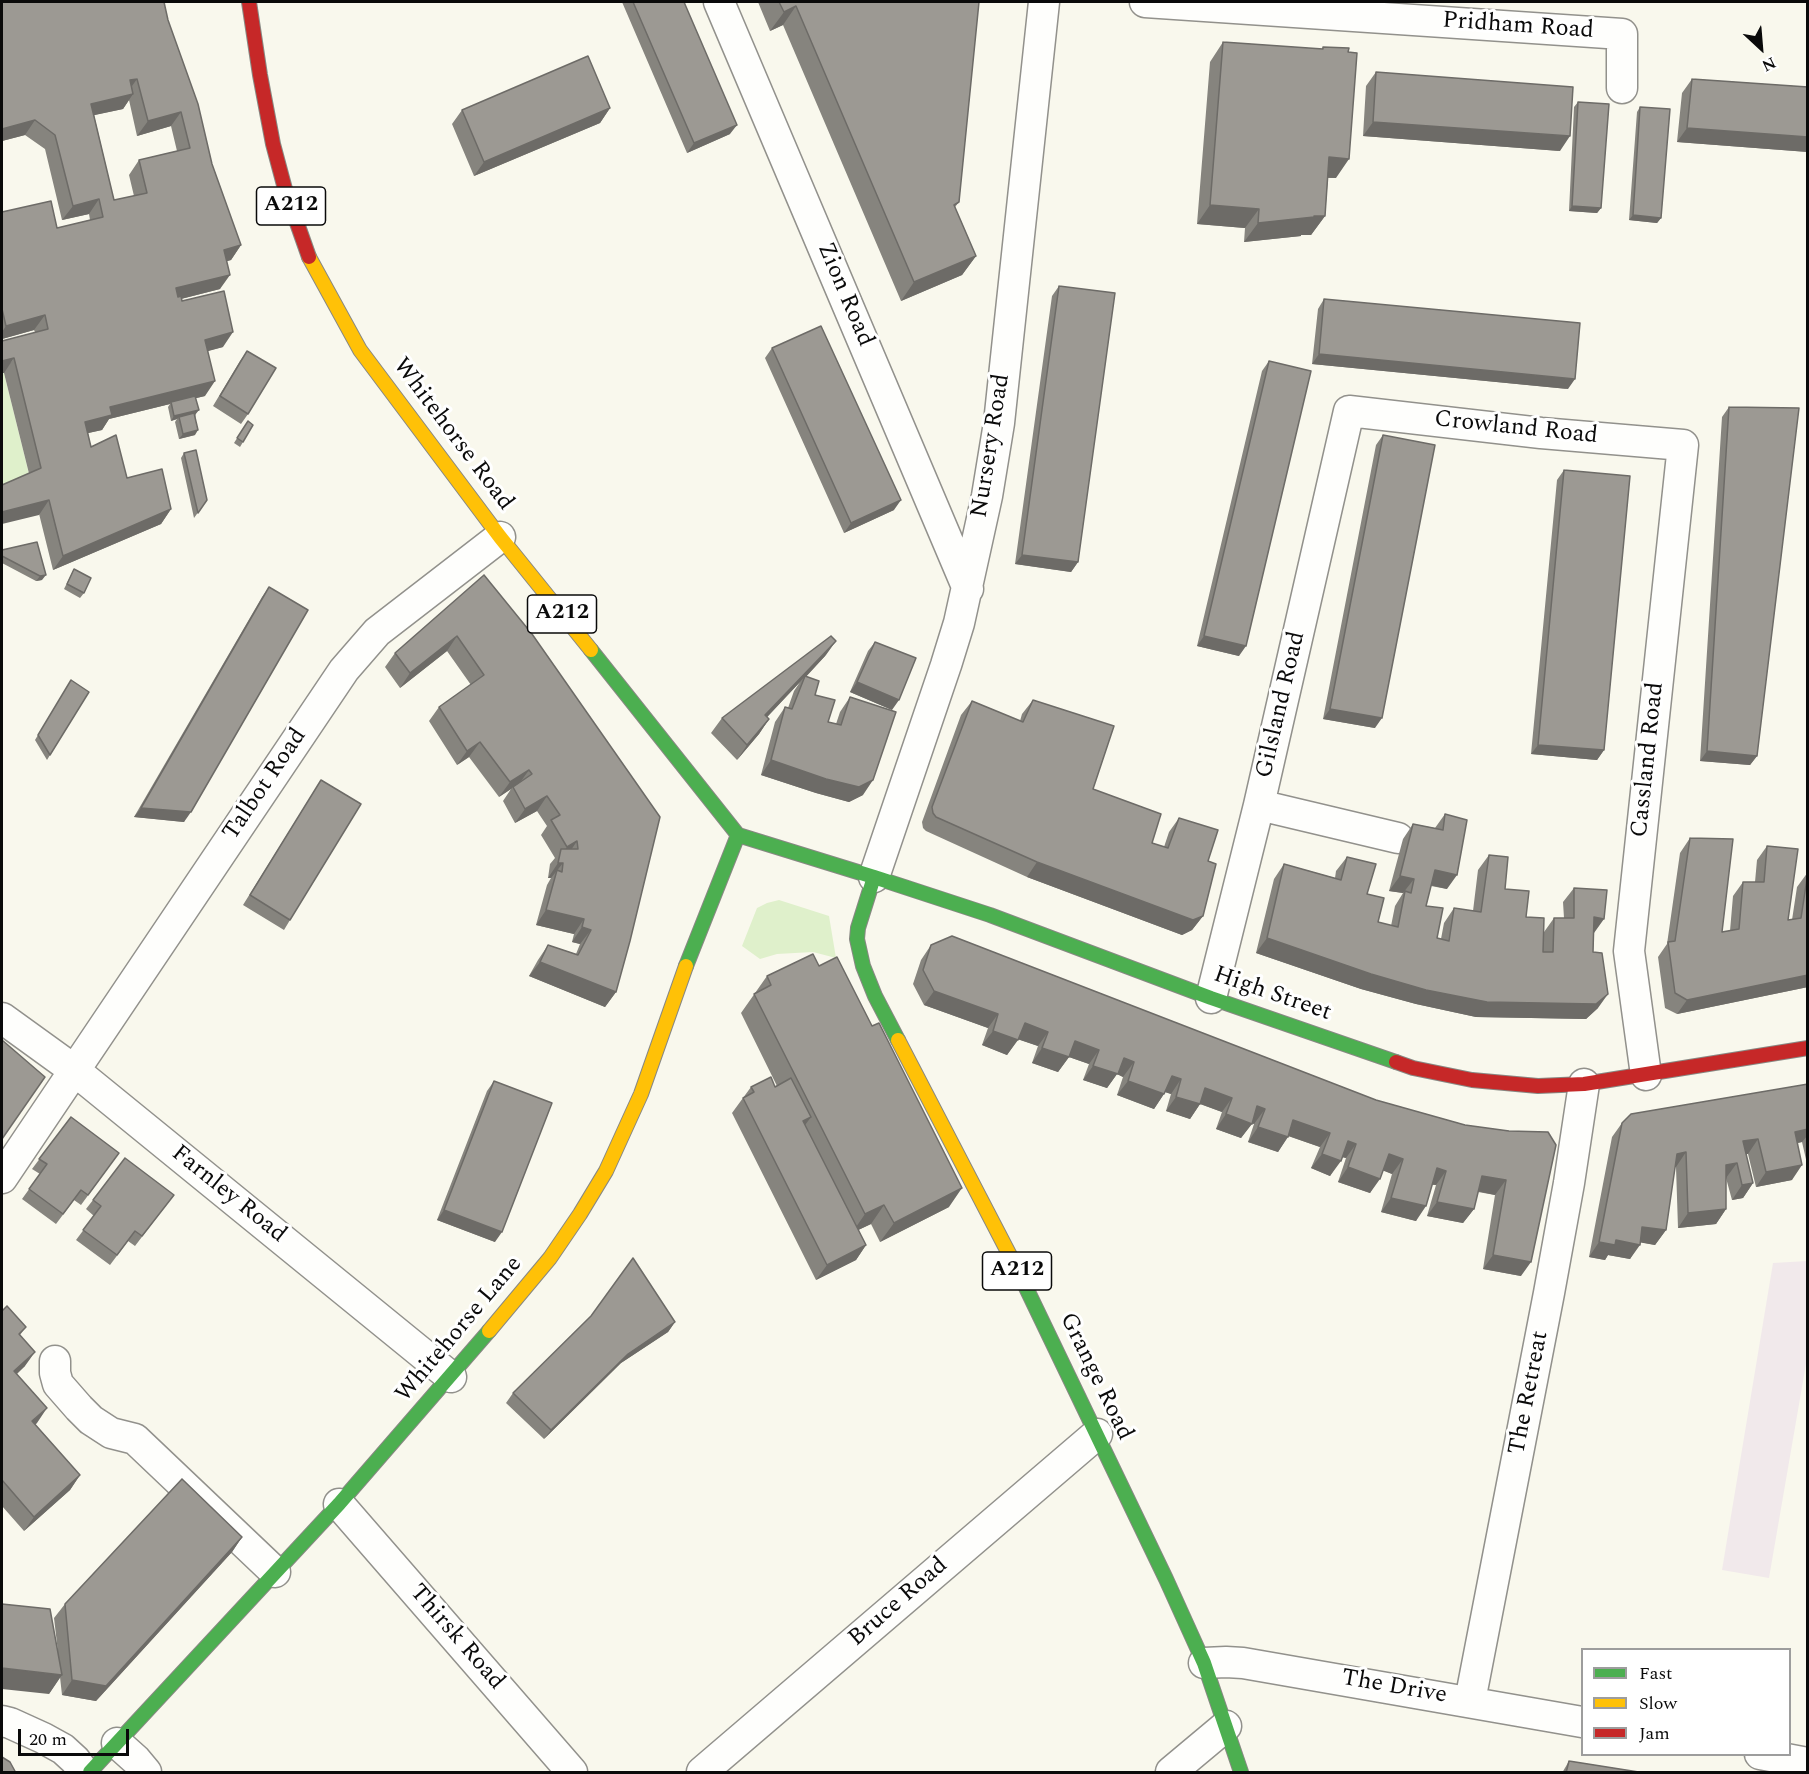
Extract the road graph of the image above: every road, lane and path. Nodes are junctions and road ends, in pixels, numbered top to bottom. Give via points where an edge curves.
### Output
1 (249, 2) edge
2 (719, 2) edge
3 (1044, 2) edge
4 (1145, 2) edge
5 (1622, 88) dead end
6 (1349, 411) joint
7 (1683, 445) joint
8 (500, 537) junction
9 (968, 589) junction
10 (1259, 805) junction
11 (738, 836) junction
12 (1398, 837) dead end
13 (874, 877) junction
14 (1211, 998) junction
15 (2, 1018) edge
16 (1808, 1048) edge
17 (74, 1070) junction
18 (1646, 1075) junction
19 (1584, 1084) junction
20 (2, 1178) edge
21 (55, 1360) dead end
22 (451, 1377) junction
23 (1097, 1434) junction
24 (339, 1504) junction
25 (276, 1572) junction
26 (1204, 1663) junction
27 (1470, 1701) junction
28 (2, 1721) edge
29 (1581, 1722) edge
30 (1226, 1726) junction
31 (117, 1743) junction
32 (1766, 1756) edge
33 (1808, 1763) edge
34 (84, 1773) edge
35 (90, 1773) edge
36 (146, 1773) edge
37 (572, 1773) edge
38 (702, 1773) edge
39 (1171, 1773) edge
40 (1240, 1773) edge

1 - 8 main road, Whitehorse Road / A212 via 273,144 311,262 360,350
2 - 9 street, Zion Road
3 - 9 street, Nursery Road via 999,423
4 - 5 street, Pridham Road via 1622,34
6 - 7 street, Crowland Road
6 - 10 street, Gilsland Road
7 - 18 street, Cassland Road via 1629,951
8 - 11 main road, Whitehorse Road / A212
8 - 17 street, Talbot Road via 385,626 344,669
9 - 13 street, Nursery Road
10 - 12 street
10 - 14 street, Gilsland Road
11 - 13 main road, High Street
11 - 22 main road, Whitehorse Lane via 641,1094 606,1171 543,1267
13 - 14 main road, High Street via 990,915
13 - 23 main road, Grange Road / A212 via 857,939 875,996
14 - 19 main road, High Street via 1438,1074 1503,1084
15 - 17 street, Farnley Road
16 - 18 main road, High Street
17 - 20 street, Talbot Road
17 - 22 street, Farnley Road
18 - 19 main road, High Street
19 - 27 street, The Retreat via 1549,1293
21 - 25 street via 58,1384 91,1420 111,1433 135,1438
22 - 24 main road, Whitehorse Lane
23 - 26 main road, Grange Road / A212
23 - 38 street, Bruce Road
24 - 25 main road, Whitehorse Lane
24 - 37 street, Thirsk Road
25 - 31 main road, Whitehorse Lane
26 - 27 street, The Drive via 1243,1663
26 - 30 main road, Grange Road / A212
27 - 29 street, The Drive
28 - 34 street via 63,1749
30 - 39 street
30 - 40 main road, Grange Road / A212
31 - 35 main road, Whitehorse Lane
31 - 36 street
32 - 33 street

